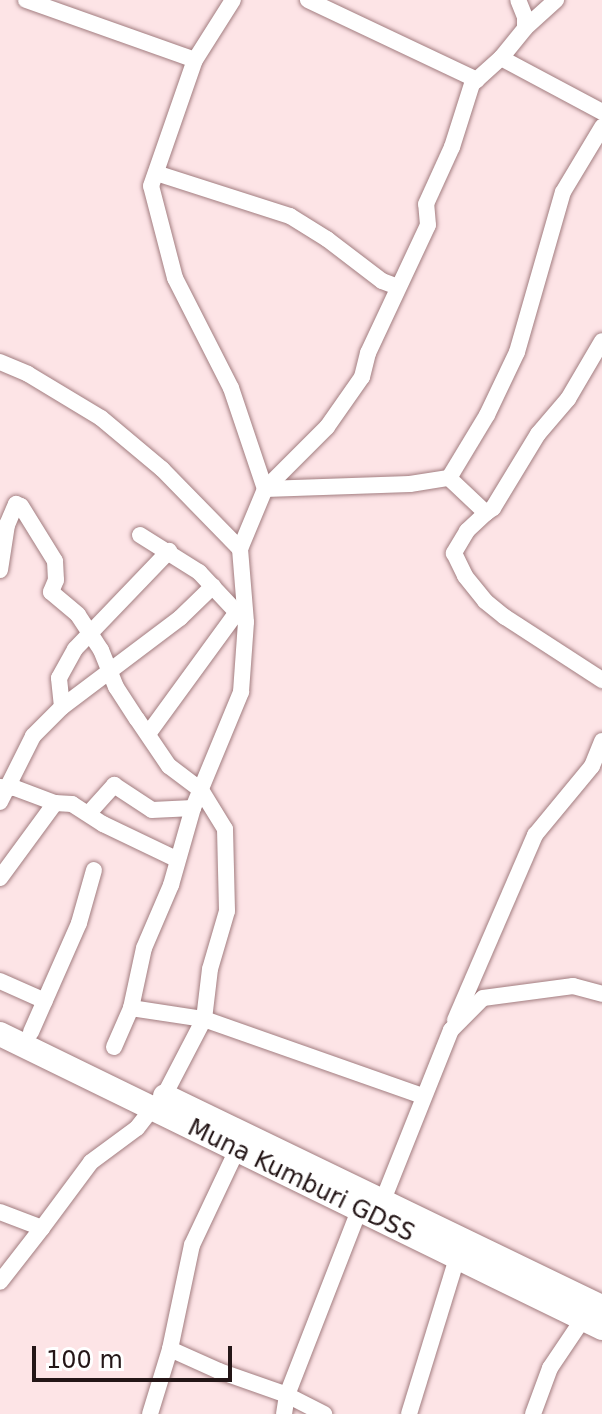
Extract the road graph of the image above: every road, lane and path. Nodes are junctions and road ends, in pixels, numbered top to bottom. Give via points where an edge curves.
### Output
1 (26, 0) edge
2 (233, 0) edge
3 (308, 0) edge
4 (518, 0) edge
5 (556, 0) edge
6 (525, 28) junction
7 (501, 58) junction
8 (195, 60) junction
9 (477, 80) junction
10 (602, 112) edge
11 (601, 133) edge
12 (156, 173) junction
13 (398, 287) junction
14 (602, 341) edge
15 (597, 358) edge
16 (0, 362) edge
17 (449, 478) junction
18 (265, 489) junction
19 (486, 513) junction
20 (4, 524) edge
21 (140, 535) dead end
22 (240, 549) junction
23 (169, 551) junction
24 (0, 570) edge
25 (213, 586) junction
26 (242, 617) junction
27 (89, 631) junction
28 (111, 671) junction
29 (602, 680) edge
30 (62, 707) junction
31 (148, 734) junction
32 (602, 741) edge
33 (201, 790) junction
34 (3, 792) edge
35 (55, 803) junction
36 (193, 808) junction
37 (89, 813) junction
38 (176, 859) junction
39 (94, 870) dead end
40 (0, 878) edge
41 (0, 981) edge
42 (602, 994) edge
43 (45, 1001) junction
44 (131, 1008) junction
45 (0, 1017) edge
46 (204, 1019) junction
47 (451, 1030) junction
48 (31, 1032) junction
49 (0, 1034) edge
50 (114, 1047) dead end
51 (423, 1096) junction
52 (158, 1102) junction
53 (237, 1150) junction
54 (383, 1200) junction
55 (359, 1210) junction
56 (0, 1212) edge
57 (42, 1228) junction
58 (457, 1258) junction
59 (0, 1282) edge
60 (596, 1318) edge
61 (170, 1349) junction
62 (287, 1395) junction
63 (150, 1414) edge
64 (284, 1414) edge
65 (324, 1414) edge
66 (409, 1414) edge
67 (533, 1414) edge

1 - 8 street
2 - 8 street
3 - 9 street
4 - 6 street
5 - 6 street
6 - 7 street
7 - 9 street
7 - 10 street
8 - 12 street
9 - 13 street via 426,204 428,225
11 - 17 street via 563,192 517,352
12 - 13 street via 290,216
12 - 18 street via 151,186 175,278 231,388
13 - 18 street via 362,377 327,427
14 - 15 street
15 - 19 street
16 - 22 street via 101,418 162,469
17 - 18 street
17 - 19 street
18 - 22 street
19 - 29 street via 454,553 465,576 505,617
20 - 24 street
20 - 27 street via 16,504 21,506 55,561 51,592
21 - 23 street
22 - 26 street
23 - 25 street
23 - 27 street
25 - 26 street
25 - 28 street
26 - 31 street
26 - 33 street via 241,692
27 - 28 street
27 - 30 street via 59,678
28 - 30 street
28 - 31 street
30 - 34 street via 33,736
31 - 33 street via 169,766
32 - 47 street via 592,766 535,835
33 - 36 street
33 - 46 street via 225,829 227,911 210,969
34 - 35 street
35 - 37 street
35 - 40 street
36 - 37 street via 152,810 114,785
36 - 38 street
37 - 38 street
38 - 44 street via 171,885 144,948
39 - 43 street via 79,923
41 - 43 street
42 - 47 street via 573,986 483,998
43 - 48 street
44 - 46 street
44 - 50 street
45 - 48 highway, Muna Kumburi GDSS
46 - 51 street
46 - 52 street
47 - 51 street
48 - 52 highway, Muna Kumburi GDSS
49 - 52 highway, Muna Kumburi GDSS
51 - 54 street
52 - 53 highway, Muna Kumburi GDSS
52 - 54 highway, Muna Kumburi GDSS
52 - 57 street via 137,1128 91,1162
53 - 55 highway, Muna Kumburi GDSS
53 - 61 street via 192,1245
54 - 60 highway, Muna Kumburi GDSS
55 - 58 highway, Muna Kumburi GDSS
55 - 62 street
56 - 57 street
57 - 59 street
58 - 60 highway, Muna Kumburi GDSS
58 - 66 street
60 - 67 street via 550,1368
61 - 62 street
61 - 63 street
62 - 64 street
62 - 65 street

